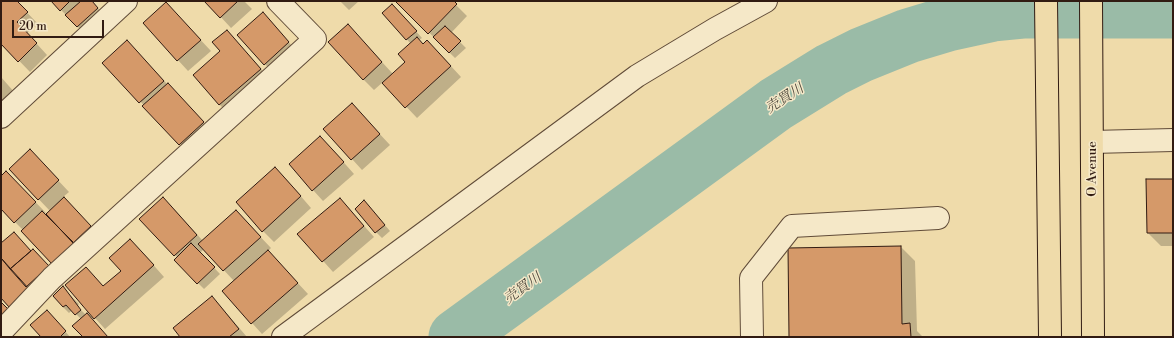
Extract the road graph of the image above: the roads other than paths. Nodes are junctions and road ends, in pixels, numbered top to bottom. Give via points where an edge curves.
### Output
1 (126, 1) edge
2 (278, 1) edge
3 (766, 1) edge
4 (1046, 1) edge
5 (1091, 1) edge
6 (1, 117) edge
7 (1173, 140) edge
8 (1092, 142) junction
9 (938, 218) dead end
10 (1, 332) edge
11 (283, 337) edge
12 (752, 337) edge
13 (1050, 337) edge
14 (1093, 337) edge

1 - 6 street
2 - 10 street via 315,39 52,278
3 - 11 street via 715,28 637,76
4 - 13 highway
5 - 8 highway, O Avenue
7 - 8 street
8 - 14 highway, O Avenue
9 - 12 street via 792,226 751,278

